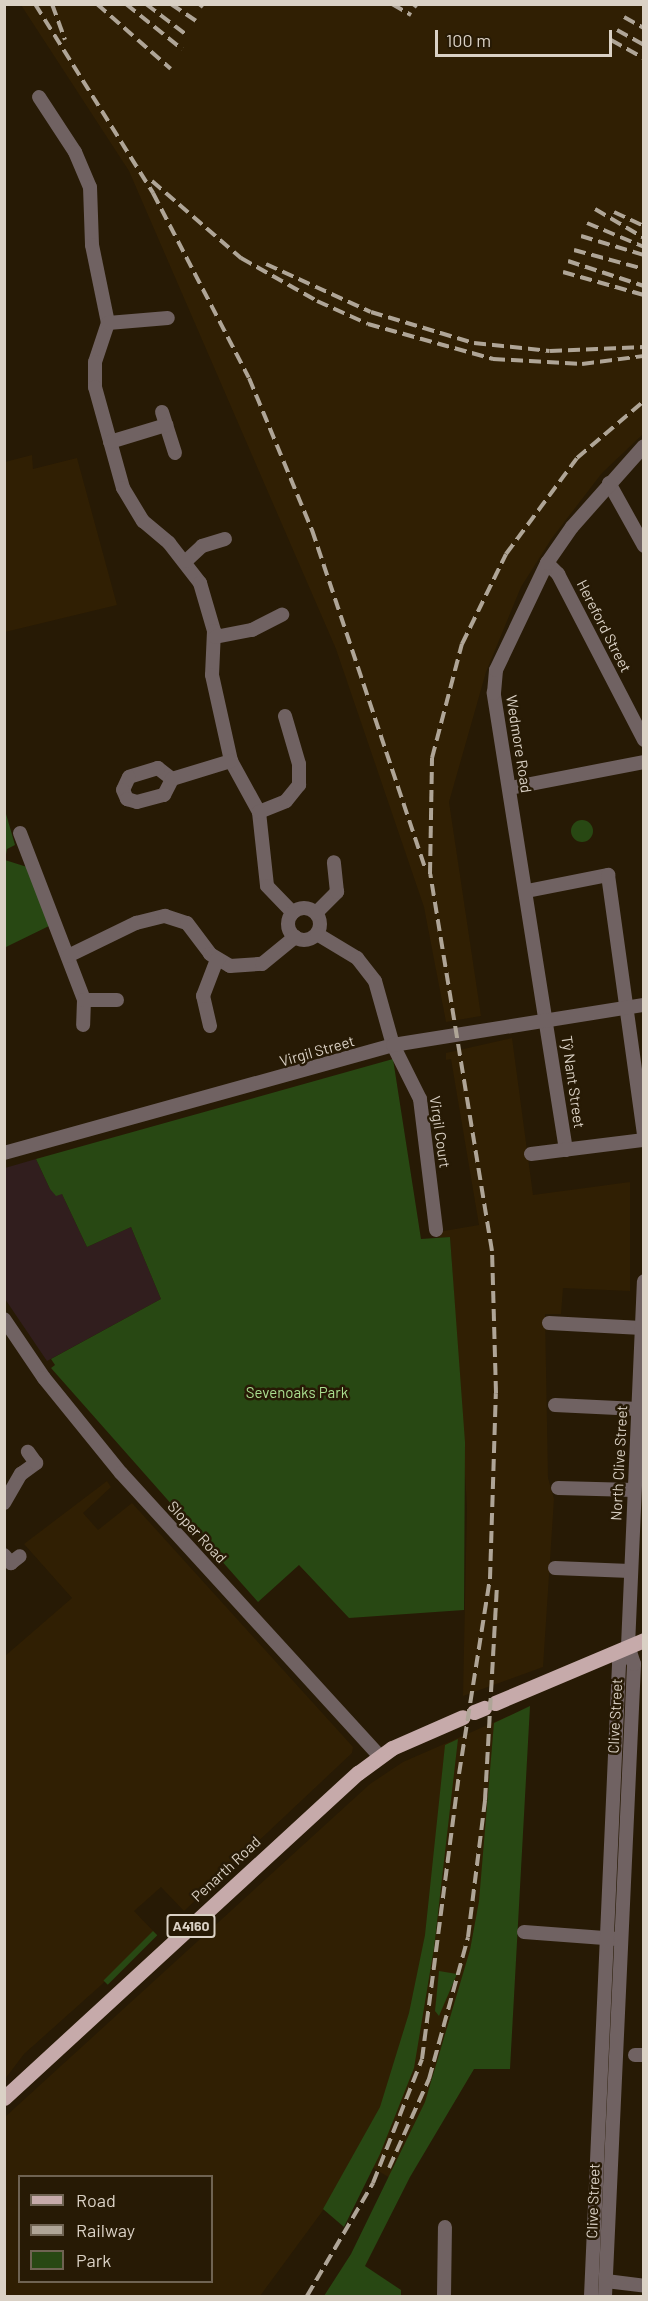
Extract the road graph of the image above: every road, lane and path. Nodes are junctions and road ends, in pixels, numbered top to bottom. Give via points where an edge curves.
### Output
1 (39, 97) dead end
2 (168, 318) dead end
3 (108, 323) junction
4 (110, 442) junction
5 (644, 446) edge
6 (175, 453) dead end
7 (609, 483) junction
8 (225, 540) dead end
9 (644, 546) edge
10 (186, 561) junction
11 (547, 563) junction
12 (282, 615) dead end
13 (214, 638) junction
14 (285, 716) dead end
15 (644, 740) edge
16 (231, 761) junction
17 (644, 762) edge
18 (172, 779) dead end
19 (510, 788) junction
20 (259, 812) junction
21 (20, 833) dead end
22 (334, 862) dead end
23 (527, 891) junction
24 (316, 913) junction
25 (293, 914) junction
26 (317, 934) junction
27 (295, 937) junction
28 (68, 956) junction
29 (217, 960) junction
30 (84, 1000) junction
31 (117, 1000) dead end
32 (644, 1005) edge
33 (628, 1007) junction
34 (548, 1019) junction
35 (82, 1025) dead end
36 (210, 1026) dead end
37 (393, 1046) junction
38 (644, 1138) edge
39 (566, 1150) junction
40 (4, 1153) edge
41 (531, 1154) dead end
42 (436, 1230) dead end
43 (644, 1281) edge
44 (642, 1321) edge
45 (549, 1323) dead end
46 (7, 1328) edge
47 (555, 1405) dead end
48 (638, 1409) junction
49 (28, 1452) dead end
50 (558, 1488) dead end
51 (633, 1490) junction
52 (4, 1503) edge
53 (4, 1555) edge
54 (20, 1556) dead end
55 (555, 1568) dead end
56 (630, 1571) junction
57 (644, 1640) edge
58 (628, 1646) junction
59 (631, 1709) edge
60 (379, 1756) junction
61 (524, 1932) dead end
62 (615, 1939) junction
63 (4, 2097) edge
64 (445, 2227) dead end
65 (606, 2281) junction
66 (644, 2286) edge
67 (444, 2296) edge
68 (591, 2296) edge
69 (605, 2296) edge

1 - 3 street via 75,152 90,187 92,245
2 - 3 street
3 - 4 street via 94,374
4 - 6 street via 164,418
4 - 10 street via 131,507
5 - 7 street, Wedmore Road
7 - 9 street
7 - 11 street, Wedmore Road
8 - 10 street via 202,546
10 - 13 street via 200,583
11 - 15 street, Hereford Street via 558,574
11 - 19 street, Wedmore Road via 496,670 494,693
12 - 13 street via 252,630
13 - 16 street via 212,675
14 - 20 street via 298,764 299,785 286,801
16 - 18 street
16 - 20 street
17 - 19 street
19 - 23 street, Wedmore Road
20 - 25 street via 267,886
21 - 28 street via 19,852
22 - 24 street via 337,892
23 - 33 street via 608,875
23 - 34 street, Wedmore Road
24 - 25 street via 304,908
24 - 26 street
25 - 27 street via 289,926
26 - 27 street via 308,940
26 - 37 street, Virgil Court via 367,968 381,997
27 - 29 street via 262,964 239,967
28 - 29 street via 136,923 165,916 193,928
28 - 30 street
29 - 36 street via 203,996
30 - 31 street
30 - 35 street
32 - 33 street, Virgil Street
33 - 34 street, Virgil Street
33 - 38 street
34 - 37 street, Virgil Street
34 - 39 street, Tŷ Nant Street
37 - 40 street, Virgil Street
37 - 42 street, Virgil Court via 420,1099
38 - 39 street
39 - 41 street
43 - 44 street, North Clive Street
44 - 45 street
44 - 48 street, North Clive Street
46 - 60 street, Sloper Road via 151,1508
47 - 48 street
48 - 51 street, North Clive Street
49 - 52 street via 36,1463 21,1474
50 - 51 street
51 - 56 street, North Clive Street
53 - 54 street via 10,1563
55 - 56 street
56 - 58 street, North Clive Street
57 - 58 main road, Penarth Road / A4160
58 - 59 street, Clive Street via 634,1664
58 - 60 main road, Penarth Road / A4160
59 - 62 street, Clive Street via 619,1823
60 - 63 main road, Penarth Road / A4160
61 - 62 street
62 - 65 street, Clive Street
62 - 68 street, Clive Street
64 - 67 street
65 - 66 street
65 - 69 street, Clive Street

